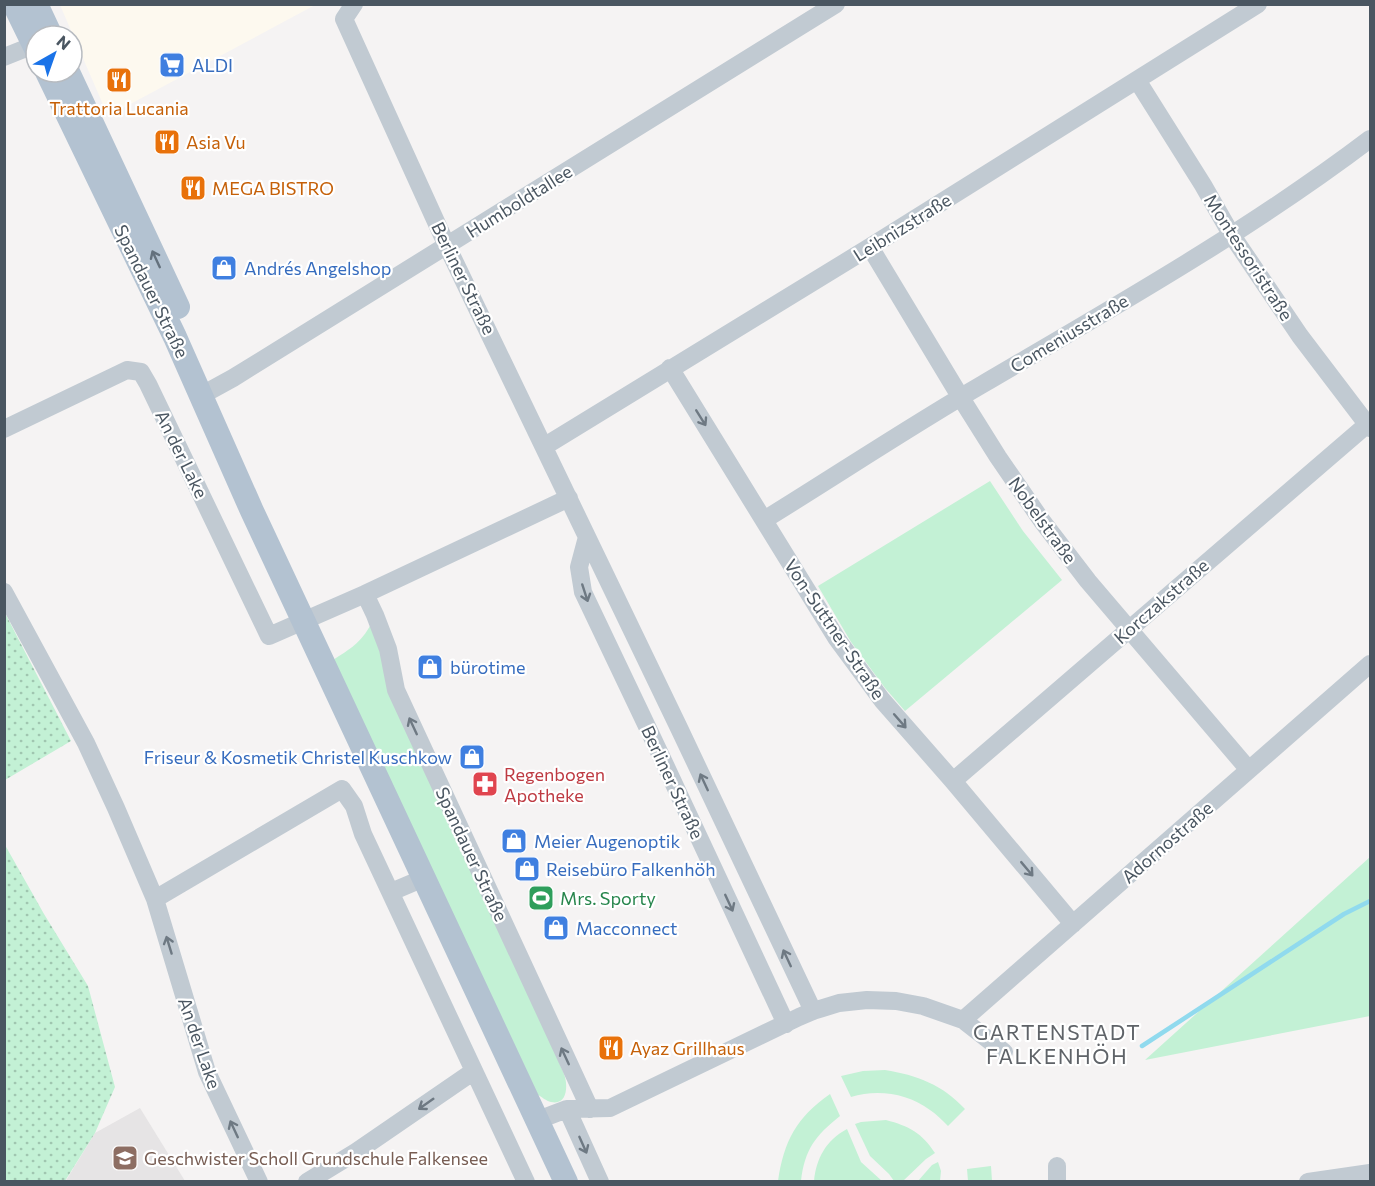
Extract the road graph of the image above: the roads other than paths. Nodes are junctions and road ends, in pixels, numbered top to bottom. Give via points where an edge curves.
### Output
1 (14, 4) edge
2 (36, 4) edge
3 (836, 4) edge
4 (1258, 4) edge
5 (349, 12) edge
6 (27, 24) edge
7 (38, 24) edge
8 (24, 50) edge
9 (4, 57) edge
10 (1137, 80) junction
11 (53, 84) edge
12 (73, 84) edge
13 (1371, 139) edge
14 (1232, 234) junction
15 (447, 246) junction
16 (870, 247) junction
17 (670, 368) junction
18 (209, 391) junction
19 (961, 398) junction
20 (1370, 425) edge
21 (4, 429) edge
22 (545, 446) junction
23 (569, 498) junction
24 (764, 520) junction
25 (587, 537) junction
26 (4, 592) edge
27 (365, 594) junction
28 (305, 622) junction
29 (1129, 629) junction
30 (1371, 664) edge
31 (1249, 770) junction
32 (952, 781) junction
33 (424, 878) junction
34 (391, 892) junction
35 (155, 899) junction
36 (1073, 924) junction
37 (813, 1011) junction
38 (963, 1020) junction
39 (786, 1024) junction
40 (1004, 1052) dead end
41 (474, 1071) junction
42 (567, 1109) junction
43 (590, 1109) junction
44 (538, 1120) junction
45 (1371, 1173) edge
46 (259, 1182) edge
47 (307, 1182) edge
48 (526, 1182) edge
49 (566, 1182) edge
50 (600, 1182) edge
51 (1308, 1182) edge

1 - 6 main road
2 - 7 main road
3 - 15 street, Humboldtallee
4 - 10 street, Leibnizstraße
5 - 15 street, Berliner Straße
8 - 9 street
10 - 14 street, Montessoristraße
10 - 16 street, Leibnizstraße
11 - 18 main road, Spandauer Straße
18 -> 12 main road, Spandauer Straße
13 - 14 street, Comeniusstraße
14 - 19 street, Comeniusstraße
14 - 20 street, Montessoristraße via 1300,336
15 - 18 street, Humboldtallee
15 - 22 street, Berliner Straße
16 - 17 street, Leibnizstraße
16 - 19 street, Nobelstraße
17 - 22 street, Leibnizstraße
17 -> 24 street, Von-Suttner-Straße
18 - 28 main road, Spandauer Straße via 243,451 252,511
19 - 24 street, Comeniusstraße
19 - 29 street, Nobelstraße via 1042,521
20 - 29 street, Korczakstraße
21 - 28 street, An der Lake via 127,370 141,372 269,636
22 - 23 street, Berliner Straße
23 - 25 street, Berliner Straße
23 - 27 street
24 -> 32 street, Von-Suttner-Straße via 837,639 882,700
37 -> 25 street, Berliner Straße
25 -> 39 street, Berliner Straße via 579,567 583,592
26 - 35 street, An der Lake via 86,743
27 - 28 street
43 -> 27 street, Spandauer Straße via 396,690 388,649
28 - 33 main road, Spandauer Straße
29 - 31 street, Nobelstraße
29 - 32 street, Korczakstraße
30 - 31 street, Adornostraße
31 - 36 street, Adornostraße
32 -> 36 street, Von-Suttner-Straße
33 - 34 street
33 - 44 main road, Spandauer Straße
34 - 35 street via 354,806 342,789
34 - 41 street
46 -> 35 street, An der Lake via 207,1072
36 - 38 street, Adornostraße
37 - 38 street via 839,1003 886,1001 923,1006
37 - 39 street
38 - 40 street
39 - 43 street via 610,1108
41 -> 47 street
41 - 48 street
42 - 43 street
42 - 44 street
42 -> 50 street
44 - 49 main road, Spandauer Straße
45 - 51 street

